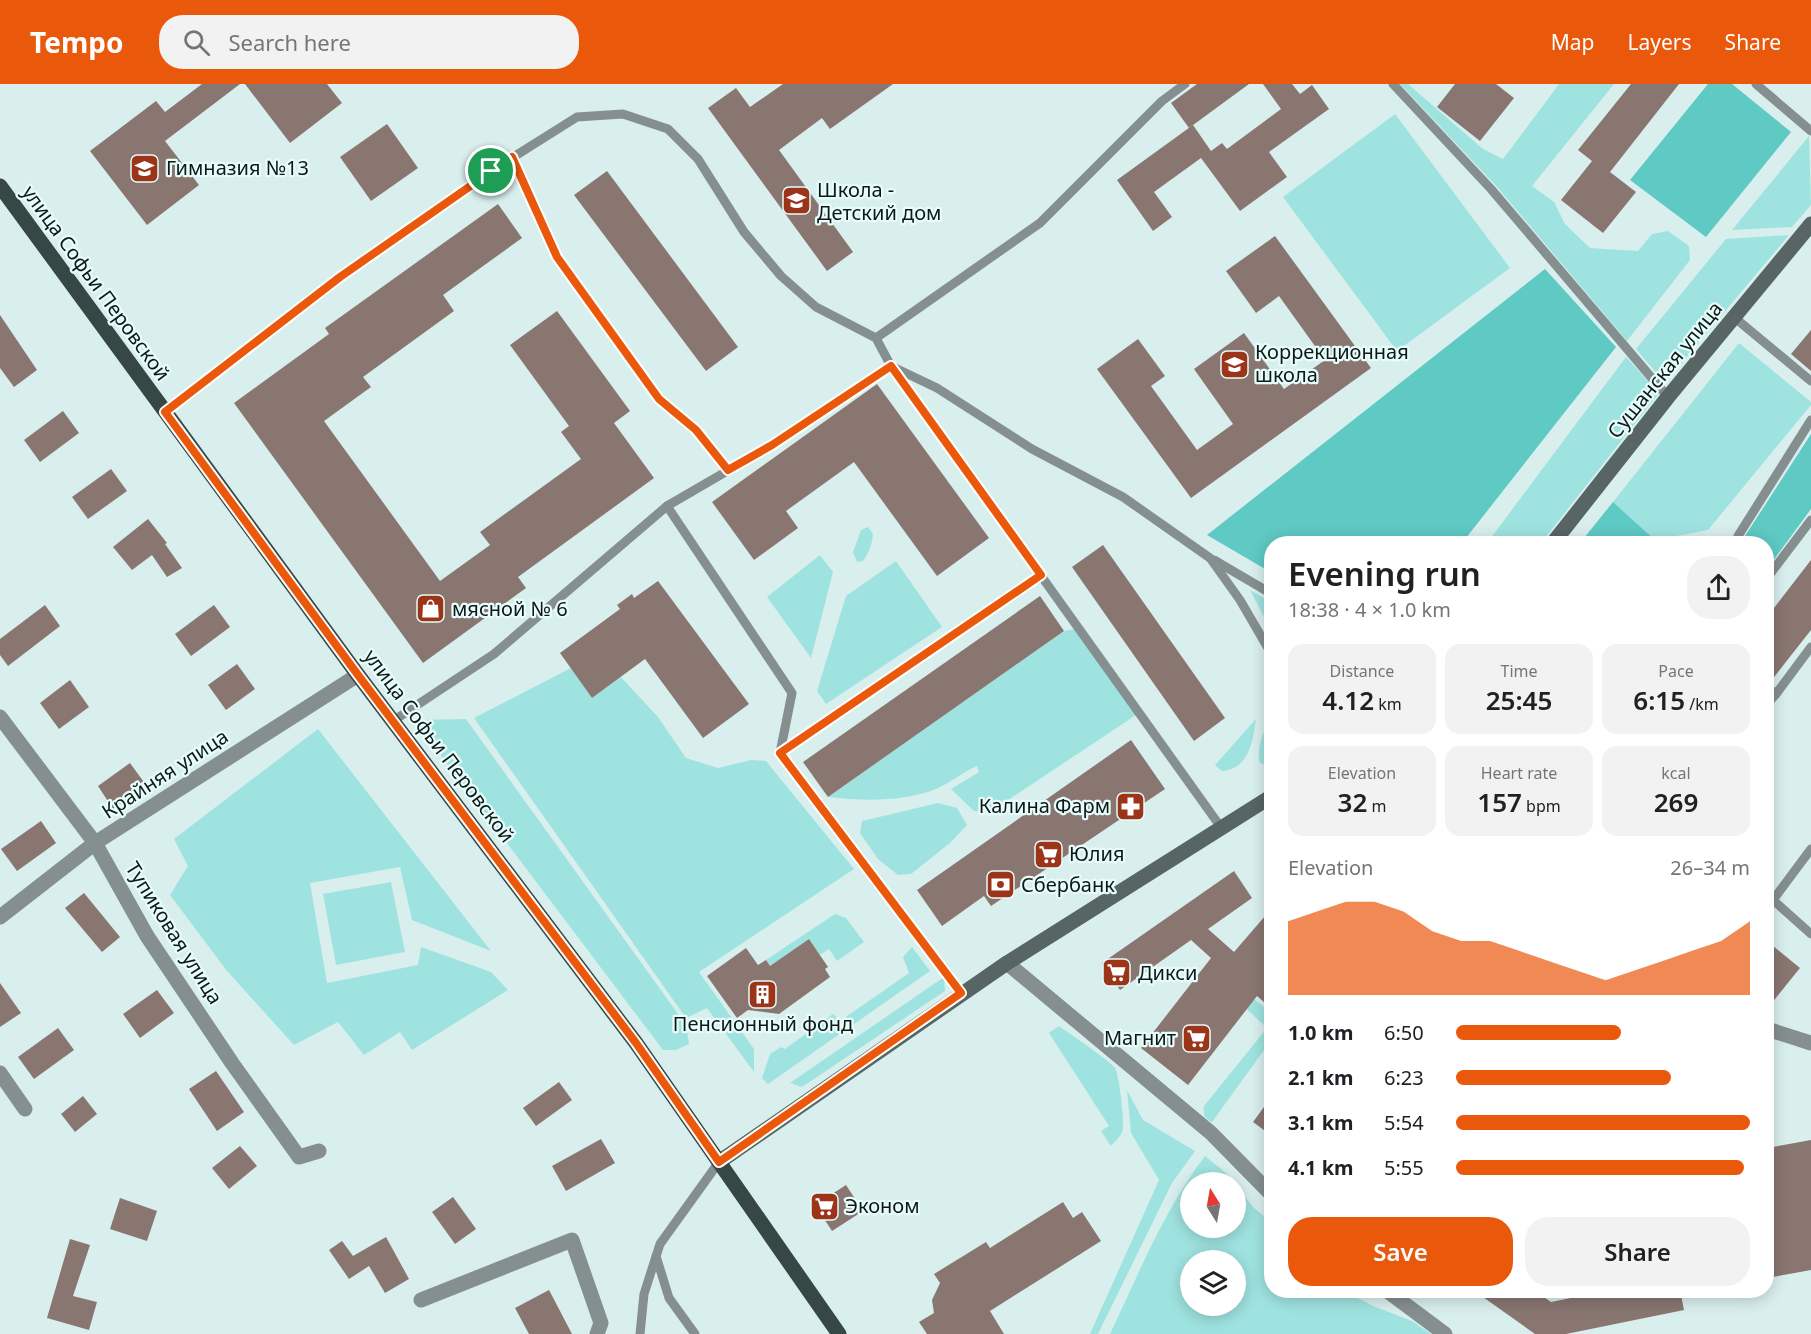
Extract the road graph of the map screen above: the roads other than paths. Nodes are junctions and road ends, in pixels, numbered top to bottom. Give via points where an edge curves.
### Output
1 (1185, 84) edge
2 (1394, 84) edge
3 (1756, 84) edge
4 (1811, 131) edge
5 (512, 157) junction
6 (0, 186) edge
7 (1811, 224) edge
8 (1735, 318) junction
9 (876, 338) junction
10 (891, 366) junction
11 (1811, 381) edge
12 (1668, 397) junction
13 (165, 412) junction
14 (1811, 420) edge
15 (728, 470) junction
16 (667, 506) junction
17 (1811, 520) edge
18 (1559, 536) edge
19 (1738, 536) edge
20 (1210, 558) junction
21 (1774, 569) edge
22 (1041, 575) junction
23 (1264, 589) edge
24 (1264, 640) edge
25 (1811, 647) edge
26 (358, 675) junction
27 (1776, 694) edge
28 (0, 717) edge
29 (393, 721) junction
30 (780, 753) junction
31 (1264, 801) edge
32 (1220, 826) junction
33 (95, 843) junction
34 (1811, 849) edge
35 (1774, 899) edge
36 (1774, 901) edge
37 (0, 917) edge
38 (1811, 934) edge
39 (1007, 963) junction
40 (961, 993) junction
41 (1774, 1031) edge
42 (1811, 1043) edge
43 (0, 1073) edge
44 (25, 1109) dead end
45 (319, 1151) dead end
46 (719, 1162) junction
47 (1264, 1187) edge
48 (656, 1256) junction
49 (1397, 1298) edge
50 (421, 1300) dead end
51 (597, 1334) edge
52 (640, 1334) edge
53 (695, 1334) edge
54 (839, 1334) edge
55 (1445, 1334) edge

1 - 9 lane via 1162,101 1040,223
2 - 12 lane via 1491,189
3 - 4 lane
5 - 9 lane via 577,117 623,114 668,129 698,159 744,232 781,276 816,307
5 - 13 lane via 340,277
5 - 15 lane via 557,257 659,399 696,430
6 - 13 main road, улица Софьи Перовской
7 - 8 main road, Сушанская улица
8 - 11 lane
8 - 12 main road, Сушанская улица
9 - 10 lane
10 - 15 lane
10 - 20 lane via 937,388 1032,449 1124,497
10 - 22 lane
12 - 18 main road, Сушанская улица
13 - 26 main road, улица Софьи Перовской
14 - 19 lane
15 - 16 lane
16 - 29 lane via 494,654
16 - 30 lane via 792,693
17 - 21 lane
20 - 23 lane
20 - 24 lane
22 - 30 lane
22 - 32 lane
25 - 27 lane
26 - 29 main road, улица Софьи Перовской
26 - 33 street, Крайняя улица
28 - 33 street, Тупиковая улица
29 - 46 main road, улица Софьи Перовской via 636,1043
30 - 40 lane
31 - 32 main road
32 - 39 main road
33 - 37 street, Крайняя улица
33 - 45 street, Тупиковая улица via 147,936 299,1157
34 - 35 lane
36 - 38 lane
39 - 40 main road
39 - 47 street via 1211,1134
40 - 46 main road
41 - 42 street
43 - 44 street
46 - 48 lane via 660,1244
46 - 54 main road, улица Софьи Перовской
48 - 52 lane via 644,1294
48 - 53 lane via 669,1298
49 - 55 street
50 - 51 street via 572,1240 601,1323

